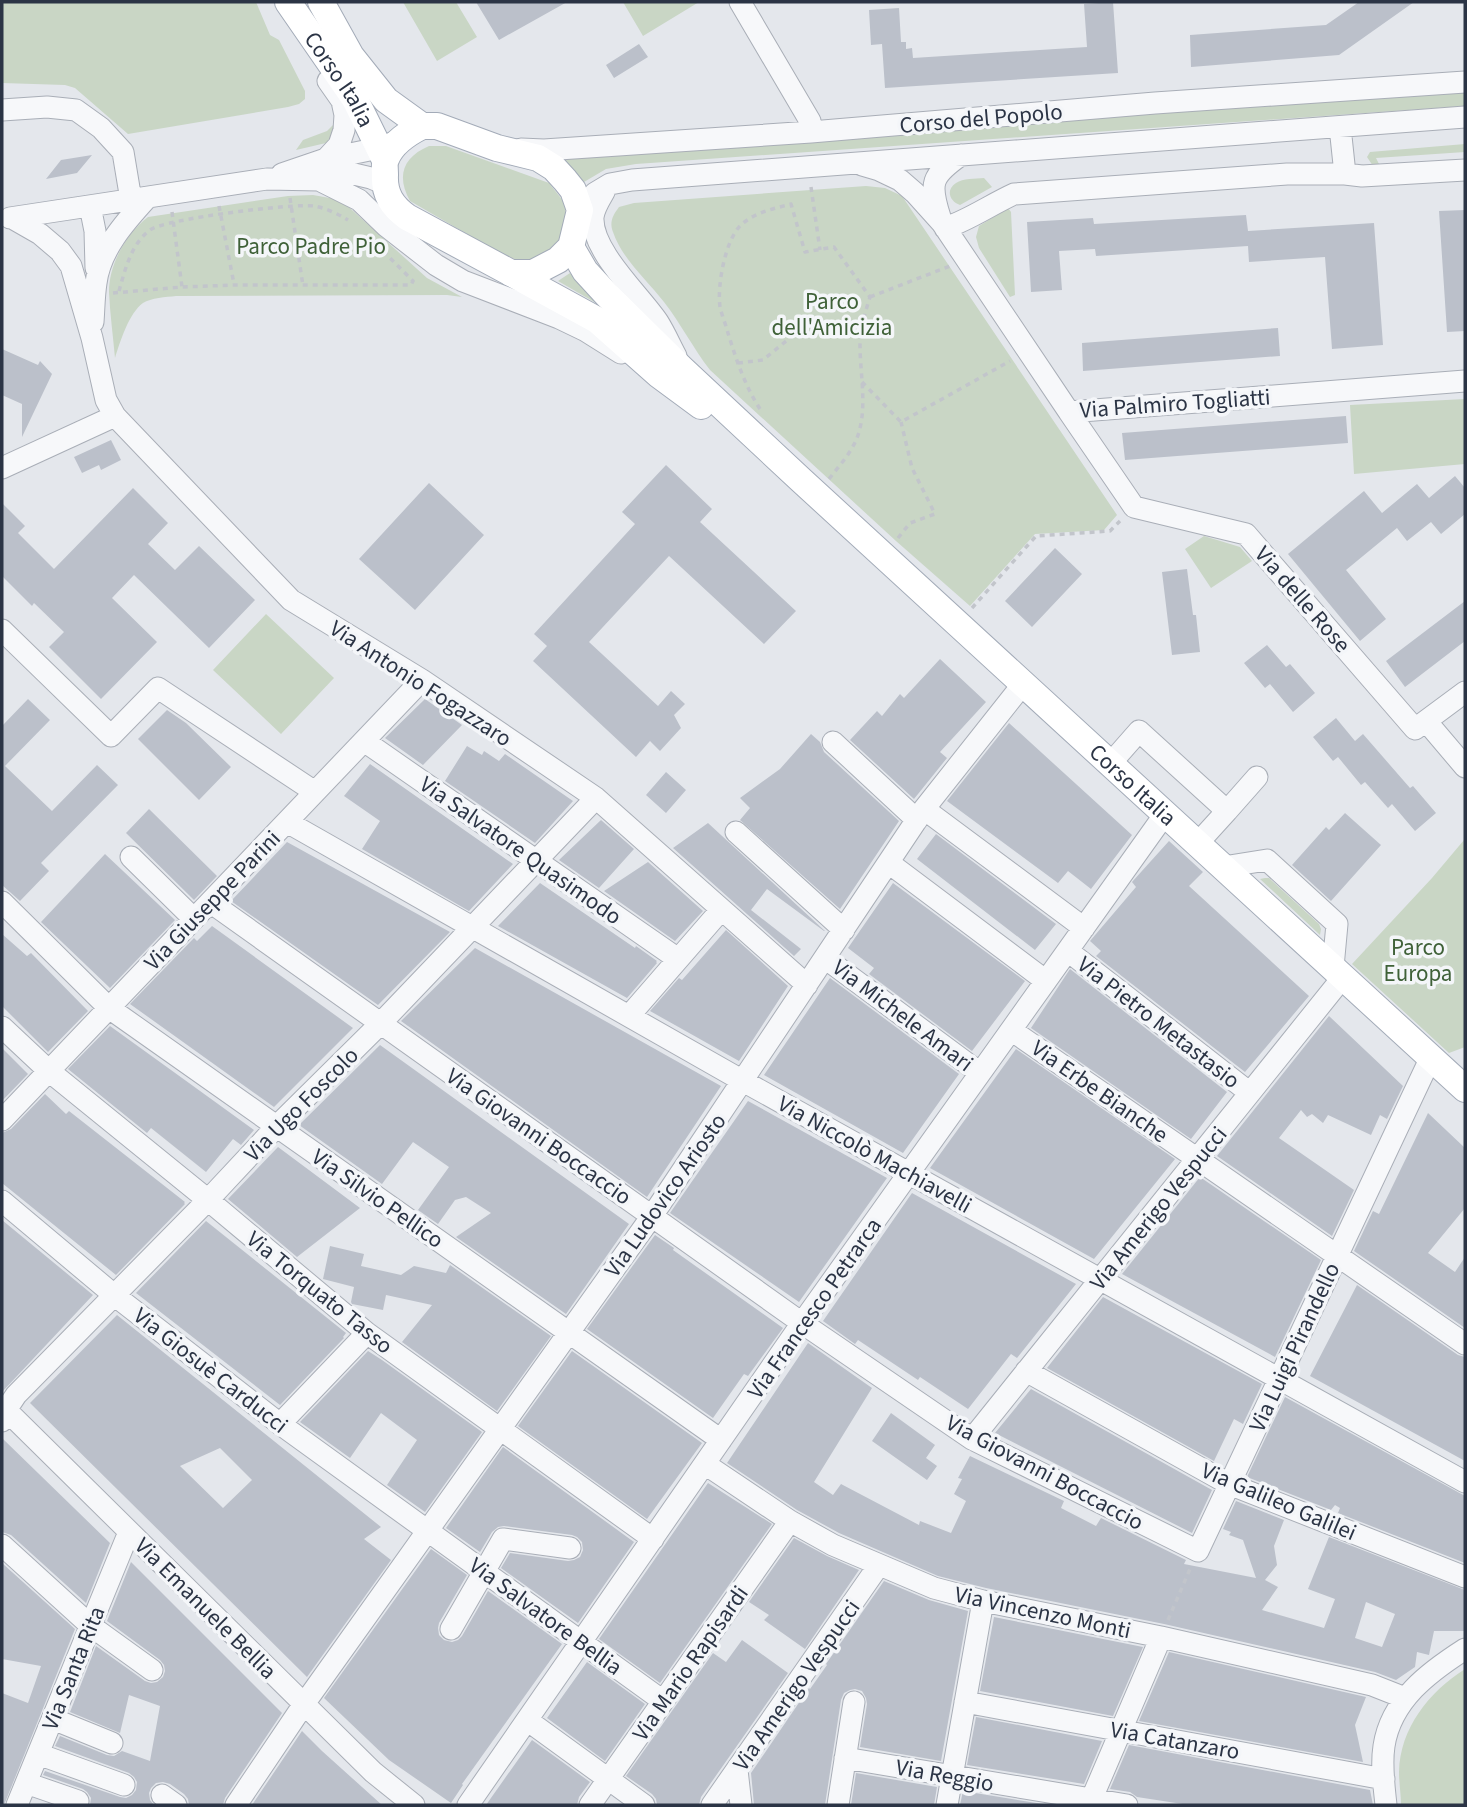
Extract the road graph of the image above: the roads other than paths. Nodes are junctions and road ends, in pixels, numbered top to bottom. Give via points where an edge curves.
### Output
1 (287, 2) edge
2 (321, 2) edge
3 (740, 2) edge
4 (1465, 82) edge
5 (2, 110) edge
6 (1465, 117) edge
7 (422, 126) junction
8 (1340, 127) junction
9 (811, 132) junction
10 (497, 148) junction
11 (961, 155) junction
12 (387, 158) junction
13 (326, 159) junction
14 (856, 163) junction
15 (1465, 170) edge
16 (1345, 174) junction
17 (267, 179) junction
18 (319, 180) junction
19 (610, 184) junction
20 (139, 199) junction
21 (90, 206) junction
22 (580, 210) junction
23 (59, 212) junction
24 (7, 219) edge
25 (943, 225) junction
26 (571, 247) junction
27 (71, 266) junction
28 (511, 273) junction
29 (96, 280) junction
30 (92, 338) junction
31 (670, 371) junction
32 (1465, 381) edge
33 (1069, 412) junction
34 (115, 416) junction
35 (2, 468) edge
36 (2, 630) edge
37 (422, 680) junction
38 (1023, 684) junction
39 (1465, 692) edge
40 (1426, 721) junction
41 (364, 741) junction
42 (833, 742) dead end
43 (1110, 764) junction
44 (1465, 767) edge
45 (1257, 776) dead end
46 (315, 792) junction
47 (596, 798) junction
48 (1227, 811) junction
49 (921, 814) junction
50 (1165, 814) junction
51 (287, 822) junction
52 (736, 832) dead end
53 (1198, 844) junction
54 (131, 857) dead end
55 (536, 861) junction
56 (889, 863) junction
57 (2, 902) edge
58 (210, 902) junction
59 (721, 909) junction
60 (194, 919) junction
61 (472, 927) junction
62 (1084, 928) junction
63 (844, 930) junction
64 (1068, 951) junction
65 (825, 958) junction
66 (678, 960) junction
67 (1338, 972) junction
68 (1046, 981) junction
69 (807, 985) junction
70 (109, 1008) junction
71 (629, 1016) junction
72 (380, 1024) junction
73 (2, 1027) edge
74 (1011, 1030) junction
75 (1431, 1057) junction
76 (49, 1070) junction
77 (980, 1073) junction
78 (743, 1082) junction
79 (1465, 1088) edge
80 (1250, 1093) junction
81 (2, 1120) edge
82 (277, 1126) junction
83 (1197, 1158) junction
84 (909, 1173) junction
85 (2, 1200) edge
86 (208, 1200) junction
87 (652, 1216) junction
88 (1337, 1255) junction
89 (1100, 1279) junction
90 (114, 1295) junction
91 (802, 1323) junction
92 (367, 1333) junction
93 (569, 1333) junction
94 (1465, 1344) edge
95 (1026, 1371) junction
96 (1279, 1378) junction
97 (3, 1413) edge
98 (280, 1424) junction
99 (500, 1430) junction
100 (972, 1439) junction
101 (721, 1440) junction
102 (705, 1464) junction
103 (1465, 1482) edge
104 (1229, 1485) junction
105 (790, 1521) junction
106 (428, 1531) junction
107 (129, 1532) junction
108 (653, 1539) junction
109 (2, 1545) edge
110 (570, 1548) dead end
111 (1198, 1551) joint
112 (879, 1565) junction
113 (484, 1571) junction
114 (1465, 1577) edge
115 (983, 1601) junction
116 (90, 1626) junction
117 (451, 1629) dead end
118 (1161, 1637) junction
119 (581, 1642) junction
120 (1465, 1649) edge
121 (152, 1670) dead end
122 (1405, 1698) junction
123 (663, 1702) junction
124 (965, 1702) junction
125 (853, 1703) dead end
126 (304, 1704) junction
127 (52, 1719) junction
128 (527, 1720) junction
129 (1121, 1730) junction
130 (112, 1743) dead end
131 (38, 1754) junction
132 (845, 1758) junction
133 (737, 1770) junction
134 (952, 1776) junction
135 (608, 1779) junction
136 (1384, 1779) junction
137 (26, 1783) junction
138 (124, 1785) dead end
139 (78, 1801) dead end
140 (1090, 1802) edge
141 (17, 1805) edge
142 (236, 1805) edge
143 (414, 1805) edge
144 (467, 1805) edge
145 (590, 1805) edge
146 (644, 1805) edge
147 (712, 1805) edge
148 (741, 1805) edge
149 (838, 1805) edge
150 (947, 1805) edge
151 (1127, 1805) edge
152 (1386, 1805) edge

1 - 12 main road, Corso Italia via 355,99
1 - 13 street via 319,67 342,101 344,130 339,145
2 - 7 main road, Corso Italia via 351,56 386,100
3 - 9 street via 810,121
4 - 9 street, Corso del Popolo
5 - 20 street via 76,110 101,128 122,152
6 - 8 street, Corso del Popolo
7 - 10 main road via 437,126
7 - 12 main road via 409,133
8 - 11 street, Corso del Popolo
8 - 16 street
9 - 10 street, Corso del Popolo via 544,150
10 - 22 main road via 538,158 554,168 573,190
11 - 14 street, Corso del Popolo
11 - 25 street via 937,175 933,185
12 - 13 street
12 - 18 street via 371,178 354,174
12 - 28 main road, Corso Italia via 388,197 395,208
13 - 17 street
14 - 19 street, Corso del Popolo
14 - 25 street via 900,180
15 - 16 street
16 - 25 street via 1014,194 962,222
17 - 18 street
17 - 20 street
18 - 31 street via 359,201 436,265 463,281 559,318 634,361
19 - 22 street
19 - 31 street via 593,217 595,233 610,261 659,324
20 - 21 street
20 - 29 street via 107,250
21 - 23 street
21 - 29 street
22 - 26 main road
23 - 24 street
23 - 27 street
24 - 27 street via 40,234
25 - 33 street, Via Palmiro Togliatti
26 - 28 main road via 545,268
26 - 31 main road via 585,271
27 - 30 street
28 - 31 main road, Corso Italia via 597,320
29 - 30 street
30 - 34 street, Via Antonio Fogazzaro via 106,400
31 - 38 main road, Corso Italia via 801,480
32 - 33 street, Via Palmiro Togliatti
33 - 40 street, Via delle Rose via 1133,507 1246,534 1415,729
34 - 35 street
34 - 37 street, Via Antonio Fogazzaro via 291,600
36 - 46 street via 111,736 158,688
37 - 41 street, Via Giuseppe Parini
37 - 47 street, Via Antonio Fogazzaro
38 - 43 main road, Corso Italia
38 - 49 street, Via Ludovico Ariosto
39 - 40 street
40 - 44 street
41 - 46 street, Via Giuseppe Parini
41 - 55 street, Via Salvatore Quasimodo
42 - 49 street
43 - 48 street via 1139,731
43 - 50 main road, Corso Italia
45 - 48 street
46 - 51 street, Via Giuseppe Parini
47 - 55 street, Via Ugo Foscolo
47 - 59 street, Via Antonio Fogazzaro
48 - 53 street
49 - 56 street, Via Ludovico Ariosto
49 - 62 street
50 - 53 main road, Corso Italia
50 - 62 street, Via Francesco Petrarca
51 - 58 street, Via Giuseppe Parini
51 - 61 street, Via Niccolò Machiavelli
52 - 63 street
53 - 67 main road, Corso Italia
54 - 60 street
55 - 61 street, Via Ugo Foscolo
55 - 66 street, Via Salvatore Quasimodo
56 - 63 street, Via Ludovico Ariosto
56 - 68 street
57 - 70 street, Via Silvio Pellico
58 - 60 street, Via Giuseppe Parini
58 - 72 street, Via Giovanni Boccaccio
59 - 66 street
59 - 69 street, Via Antonio Fogazzaro
60 - 70 street, Via Giuseppe Parini
61 - 71 street, Via Niccolò Machiavelli
61 - 72 street, Via Ugo Foscolo
62 - 64 street, Via Francesco Petrarca
63 - 65 street, Via Ludovico Ariosto
64 - 68 street, Via Francesco Petrarca
64 - 80 street, Via Pietro Metastasio
65 - 69 street, Via Ludovico Ariosto
65 - 77 street, Via Michele Amari
66 - 71 street
67 - 75 main road, Corso Italia
67 - 80 street, Via Amerigo Vespucci
68 - 74 street, Via Francesco Petrarca
69 - 78 street, Via Ludovico Ariosto
70 - 76 street, Via Giuseppe Parini
70 - 82 street, Via Silvio Pellico
71 - 78 street, Via Niccolò Machiavelli
72 - 82 street, Via Ugo Foscolo
72 - 87 street, Via Giovanni Boccaccio
73 - 76 street, Via Torquato Tasso
74 - 77 street, Via Francesco Petrarca
74 - 83 street, Via Erbe Bianche
75 - 79 main road, Corso Italia
75 - 88 street, Via Luigi Pirandello
76 - 81 street, Via Giuseppe Parini
76 - 86 street, Via Torquato Tasso
77 - 84 street, Via Francesco Petrarca
78 - 84 street, Via Niccolò Machiavelli
78 - 87 street, Via Ludovico Ariosto
80 - 83 street, Via Amerigo Vespucci
82 - 86 street, Via Ugo Foscolo
82 - 93 street, Via Silvio Pellico
83 - 88 street, Via Erbe Bianche
83 - 89 street, Via Amerigo Vespucci
84 - 89 street, Via Niccolò Machiavelli
84 - 91 street, Via Francesco Petrarca
85 - 90 street, Via Giosuè Carducci
86 - 90 street, Via Ugo Foscolo
86 - 92 street, Via Torquato Tasso
87 - 91 street, Via Giovanni Boccaccio
87 - 93 street, Via Ludovico Ariosto
88 - 94 street, Via Erbe Bianche
88 - 96 street, Via Luigi Pirandello
89 - 95 street, Via Amerigo Vespucci
89 - 96 street, Via Niccolò Machiavelli
90 - 97 street, Via Ugo Foscolo
90 - 98 street, Via Giosuè Carducci
91 - 100 street, Via Giovanni Boccaccio
91 - 101 street, Via Francesco Petrarca
92 - 98 street
92 - 99 street, Via Torquato Tasso
93 - 99 street, Via Ludovico Ariosto
93 - 101 street, Via Silvio Pellico
95 - 100 street, Via Amerigo Vespucci
95 - 104 street, Via Galileo Galilei
96 - 103 street, Via Niccolò Machiavelli
96 - 104 street, Via Luigi Pirandello
97 - 107 street, Via Emanuele Bellia
98 - 106 street, Via Giosuè Carducci
99 - 106 street, Via Ludovico Ariosto
99 - 108 street, Via Torquato Tasso
100 - 111 street, Via Giovanni Boccaccio
101 - 102 street, Via Francesco Petrarca
102 - 105 street, Via Vincenzo Monti
102 - 108 street, Via Francesco Petrarca
104 - 111 street, Via Luigi Pirandello
104 - 114 street, Via Galileo Galilei
105 - 112 street, Via Vincenzo Monti
105 - 123 street, Via Mario Rapisardi
106 - 113 street, Via Salvatore Bellia
106 - 126 street, Via Ludovico Ariosto
107 - 116 street, Via Santa Rita
107 - 126 street, Via Emanuele Bellia
108 - 119 street, Via Francesco Petrarca
109 - 116 street
110 - 113 street via 503,1539
112 - 115 street, Via Vincenzo Monti via 934,1588
112 - 133 street, Via Amerigo Vespucci
113 - 117 street
113 - 119 street, Via Salvatore Bellia
115 - 118 street, Via Vincenzo Monti
115 - 124 street
116 - 121 street
116 - 127 street, Via Santa Rita
118 - 122 street, Via Vincenzo Monti via 1372,1685
118 - 129 street
119 - 123 street, Via Salvatore Bellia
119 - 128 street, Via Francesco Petrarca
120 - 122 street via 1431,1671
122 - 136 street via 1391,1721 1384,1746
123 - 135 street, Via Mario Rapisardi
124 - 129 street, Via Catanzaro
124 - 134 street
125 - 132 street
126 - 142 street, Via Ludovico Ariosto
126 - 143 street, Via Emanuele Bellia
127 - 130 street
127 - 131 street, Via Santa Rita
128 - 135 street
128 - 144 street, Via Francesco Petrarca
129 - 136 street, Via Catanzaro
129 - 140 street
131 - 137 street, Via Santa Rita
131 - 138 street
132 - 134 street, Via Reggio
132 - 149 street
133 - 147 street, Via Amerigo Vespucci
133 - 148 street
134 - 140 street, Via Reggio
134 - 150 street
135 - 145 street, Via Mario Rapisardi
135 - 146 street
136 - 152 street
137 - 139 street
137 - 141 street, Via Santa Rita
140 - 151 street, Via Reggio

